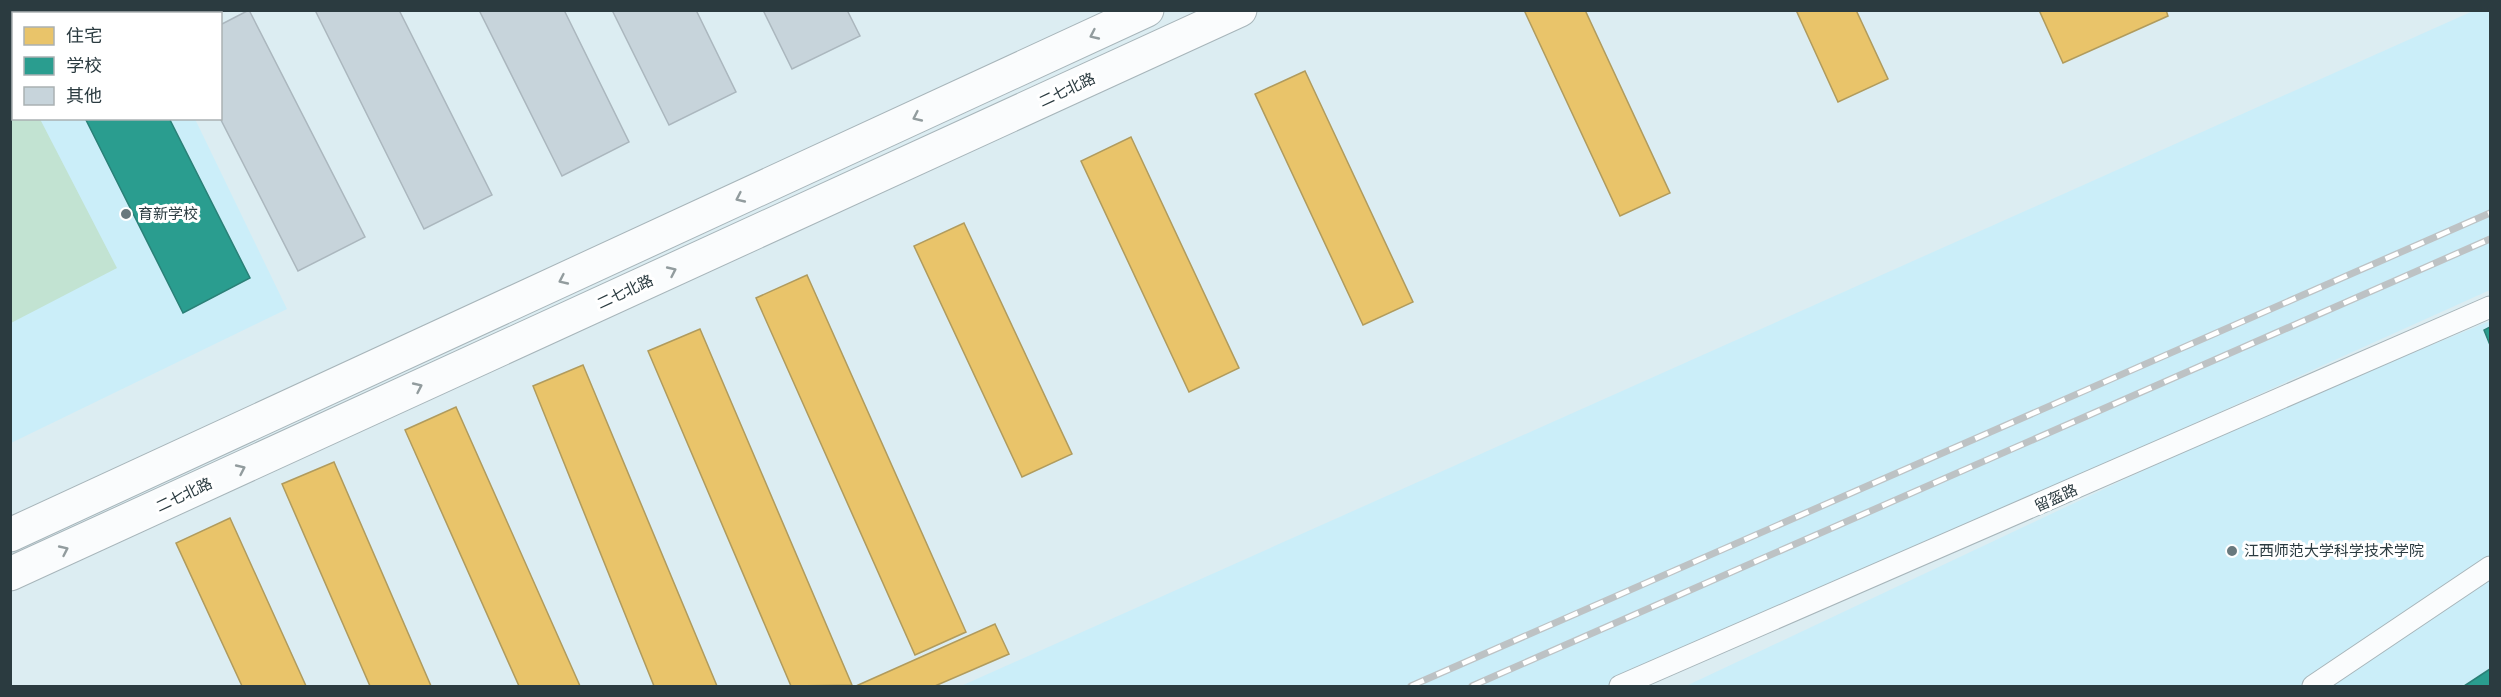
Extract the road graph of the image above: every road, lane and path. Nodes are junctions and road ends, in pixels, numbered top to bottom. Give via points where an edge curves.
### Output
1 (1147, 10) edge
2 (1240, 10) edge
3 (2490, 307) edge
4 (10, 535) edge
5 (2490, 567) edge
6 (10, 574) edge
7 (1620, 687) edge
8 (2313, 687) edge

1 -> 4 main road
6 -> 2 main road, 二七北路
3 - 7 lane, 留盔路
5 - 8 lane

